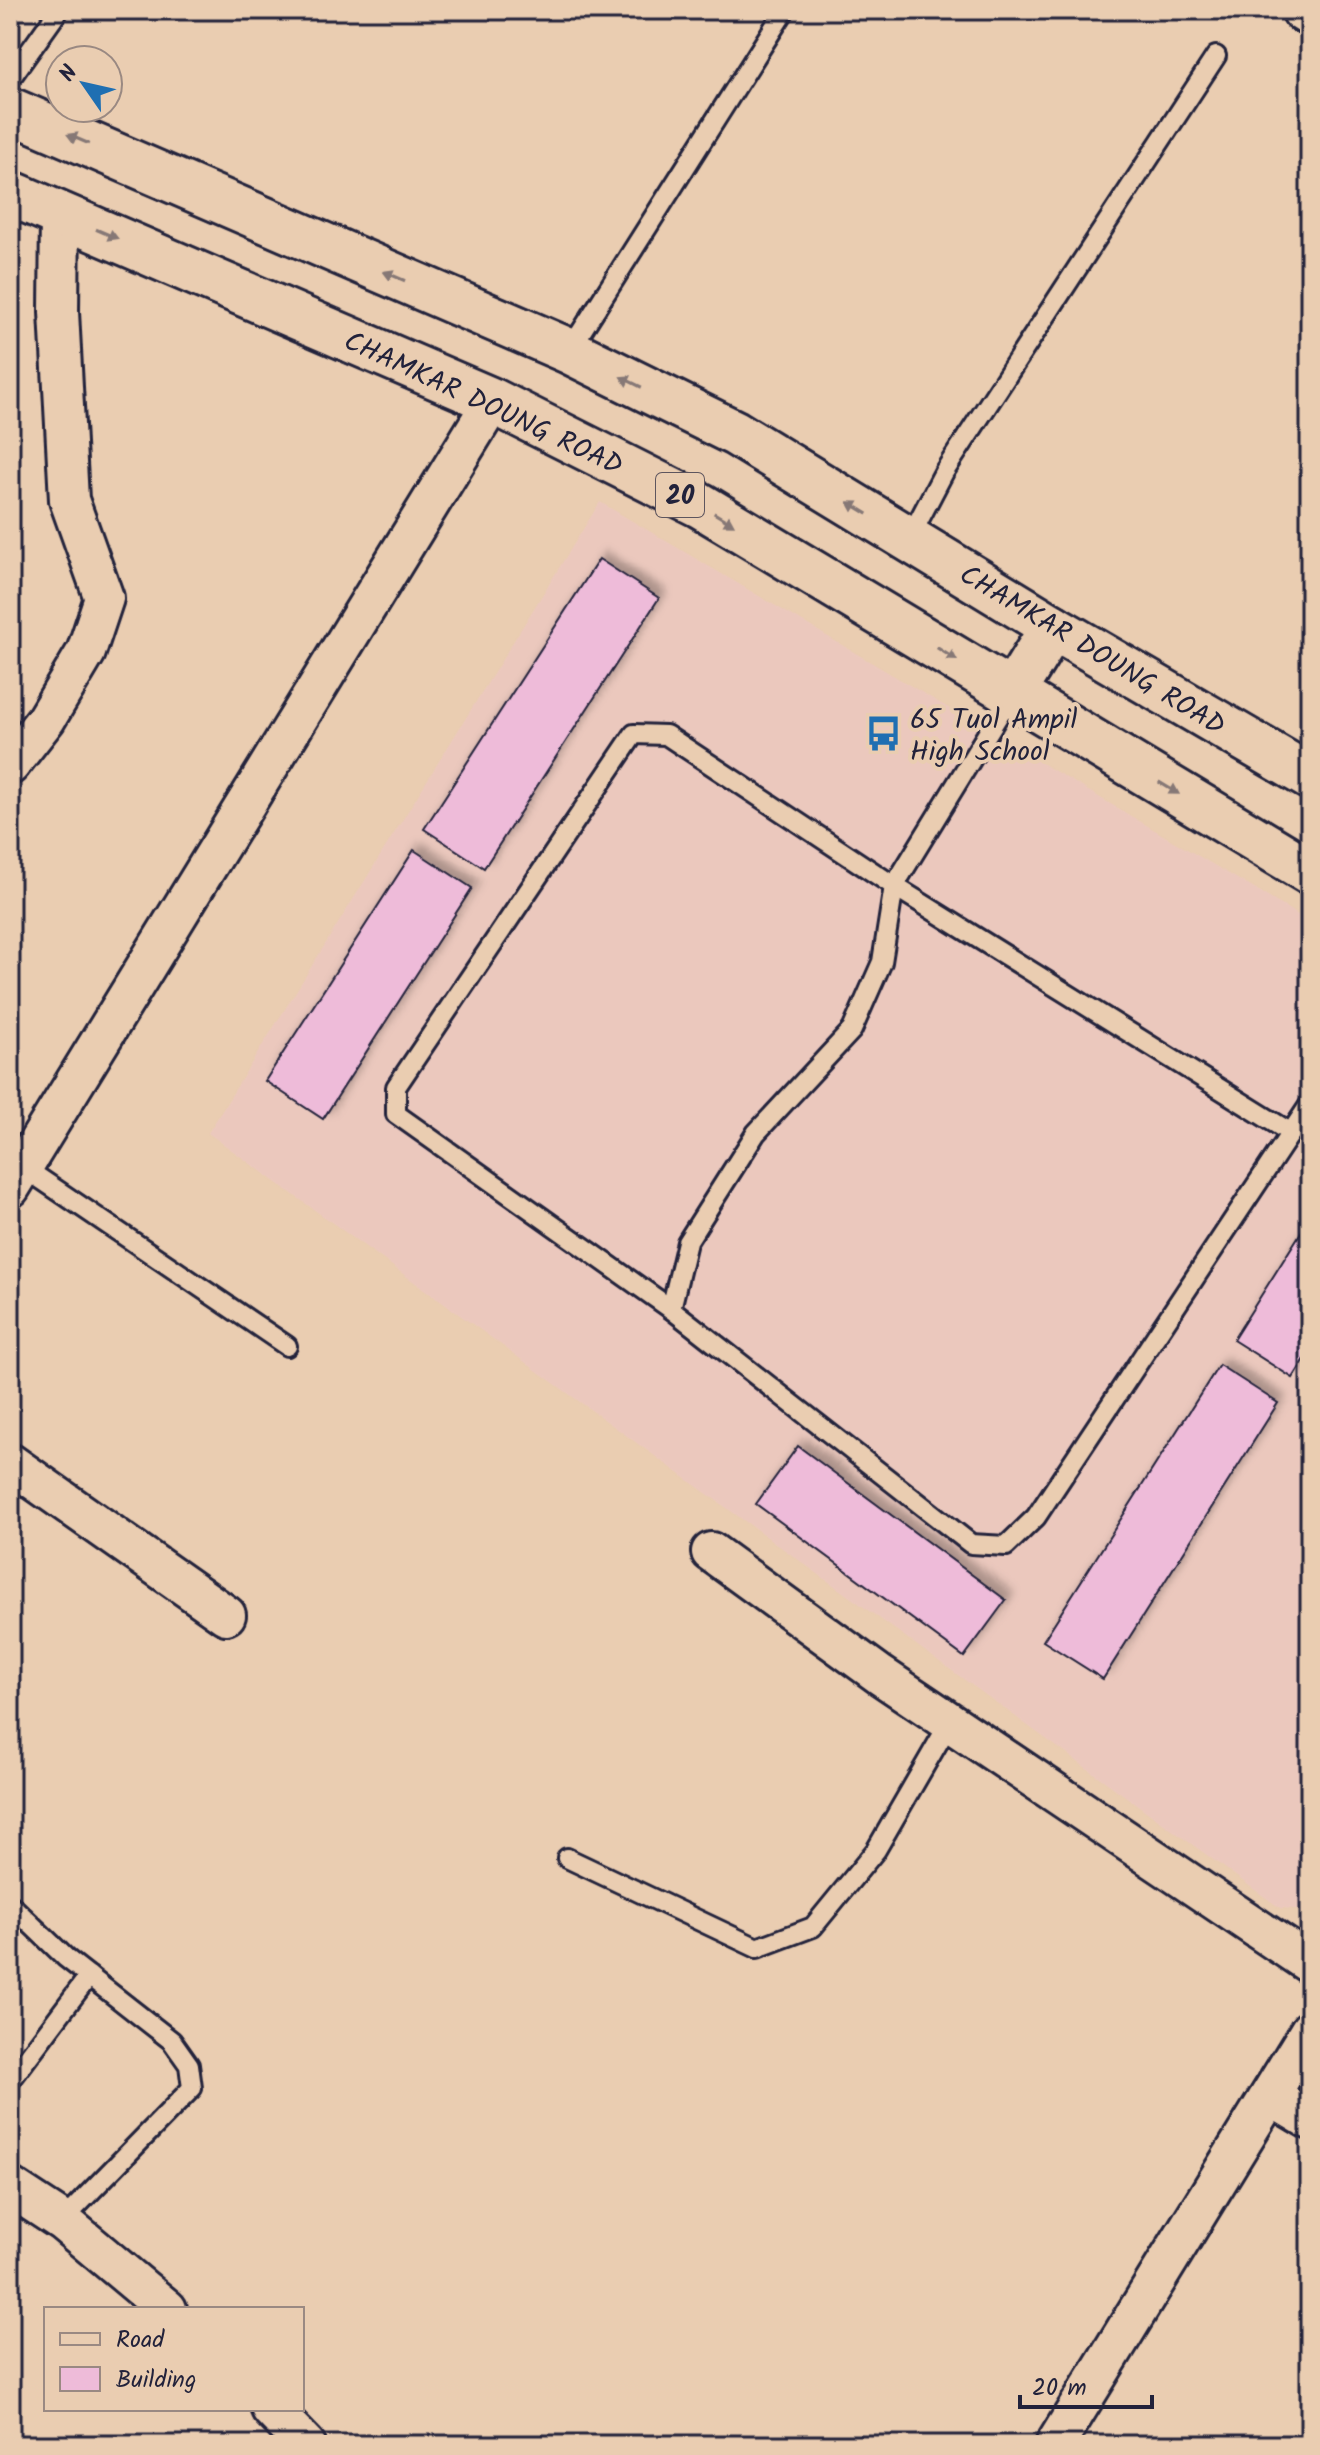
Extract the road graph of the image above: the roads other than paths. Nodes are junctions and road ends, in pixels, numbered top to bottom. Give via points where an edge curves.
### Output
1 (59, 10) edge
2 (785, 10) edge
3 (1216, 56) dead end
4 (10, 79) edge
5 (10, 110) edge
6 (10, 193) edge
7 (60, 214) junction
8 (569, 351) junction
9 (493, 401) junction
10 (909, 539) junction
11 (1053, 627) junction
12 (1011, 695) junction
13 (10, 765) edge
14 (1310, 777) edge
15 (1310, 872) edge
16 (894, 886) junction
17 (1310, 1104) edge
18 (1291, 1133) junction
19 (17, 1178) edge
20 (671, 1309) junction
21 (287, 1346) dead end
22 (10, 1463) edge
23 (711, 1552) dead end
24 (226, 1615) dead end
25 (950, 1722) junction
26 (567, 1858) dead end
27 (11, 1905) edge
28 (1310, 1964) edge
29 (89, 1976) junction
30 (1310, 2030) edge
31 (10, 2081) edge
32 (1270, 2096) junction
33 (1310, 2120) edge
34 (10, 2187) edge
35 (62, 2221) junction
36 (165, 2307) edge
37 (273, 2411) edge
38 (306, 2445) edge
39 (1055, 2445) edge

1 - 4 lane
2 - 8 lane
3 - 10 lane via 944,472
8 -> 5 main road, CHAMKAR DOUNG ROAD
6 - 7 main road, CHAMKAR DOUNG ROAD / 20
7 -> 9 main road, CHAMKAR DOUNG ROAD / 20
7 - 13 street via 59,312 69,500 104,598 86,652 46,719
10 -> 8 main road, CHAMKAR DOUNG ROAD via 735,433
9 -> 12 main road, CHAMKAR DOUNG ROAD / 20 via 700,505
9 - 19 street
10 - 11 main road, CHAMKAR DOUNG ROAD
11 - 12 main road
11 - 14 main road, CHAMKAR DOUNG ROAD
12 -> 15 main road, CHAMKAR DOUNG ROAD / 20
12 - 16 lane
16 - 18 lane
16 - 20 lane via 882,962 852,1030 756,1133 687,1242
16 - 20 lane via 666,735 634,734 396,1087 396,1114
17 - 18 lane
18 - 20 lane via 1036,1517 1006,1546 971,1544
19 - 21 lane
22 - 24 street
23 - 25 street
25 - 26 lane via 876,1850 813,1927 757,1948
25 - 28 street
27 - 29 lane
29 - 31 lane
29 - 35 lane via 172,2041 189,2065 192,2088
30 - 32 street
32 - 33 street
32 - 39 street
34 - 35 street
35 - 36 street
37 - 38 street

